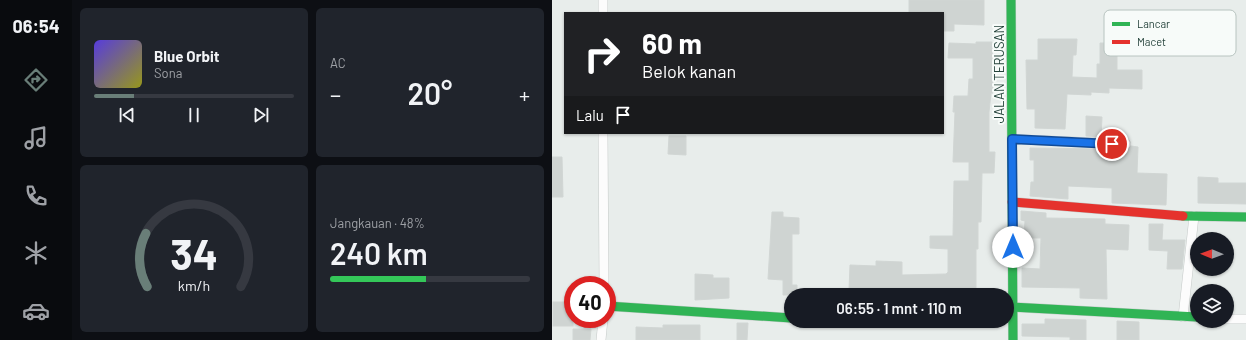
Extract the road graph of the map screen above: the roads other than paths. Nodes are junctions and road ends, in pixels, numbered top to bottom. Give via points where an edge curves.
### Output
1 (603, 0) edge
2 (1011, 0) edge
3 (603, 12) edge
4 (604, 134) edge
5 (1012, 139) junction
6 (1126, 144) dead end
7 (1012, 202) junction
8 (1194, 216) junction
9 (1246, 217) edge
10 (604, 276) edge
11 (1013, 288) edge
12 (616, 307) edge
13 (1014, 307) edge
14 (1183, 317) junction
15 (1190, 317) edge
16 (784, 318) edge
17 (1234, 319) edge
18 (1246, 319) edge
19 (602, 328) edge
20 (1011, 328) edge
21 (601, 340) edge
22 (1012, 340) edge

1 - 3 street
2 - 5 street, JALAN TERUSAN
4 - 10 street
5 - 6 street
5 - 7 street, JALAN TERUSAN
7 - 8 street
7 - 11 street, JALAN TERUSAN
8 - 9 street
8 - 14 street
12 - 16 street
13 - 14 street
14 - 15 street
17 - 18 street
19 - 21 street
20 - 22 street, JALAN TERUSAN

